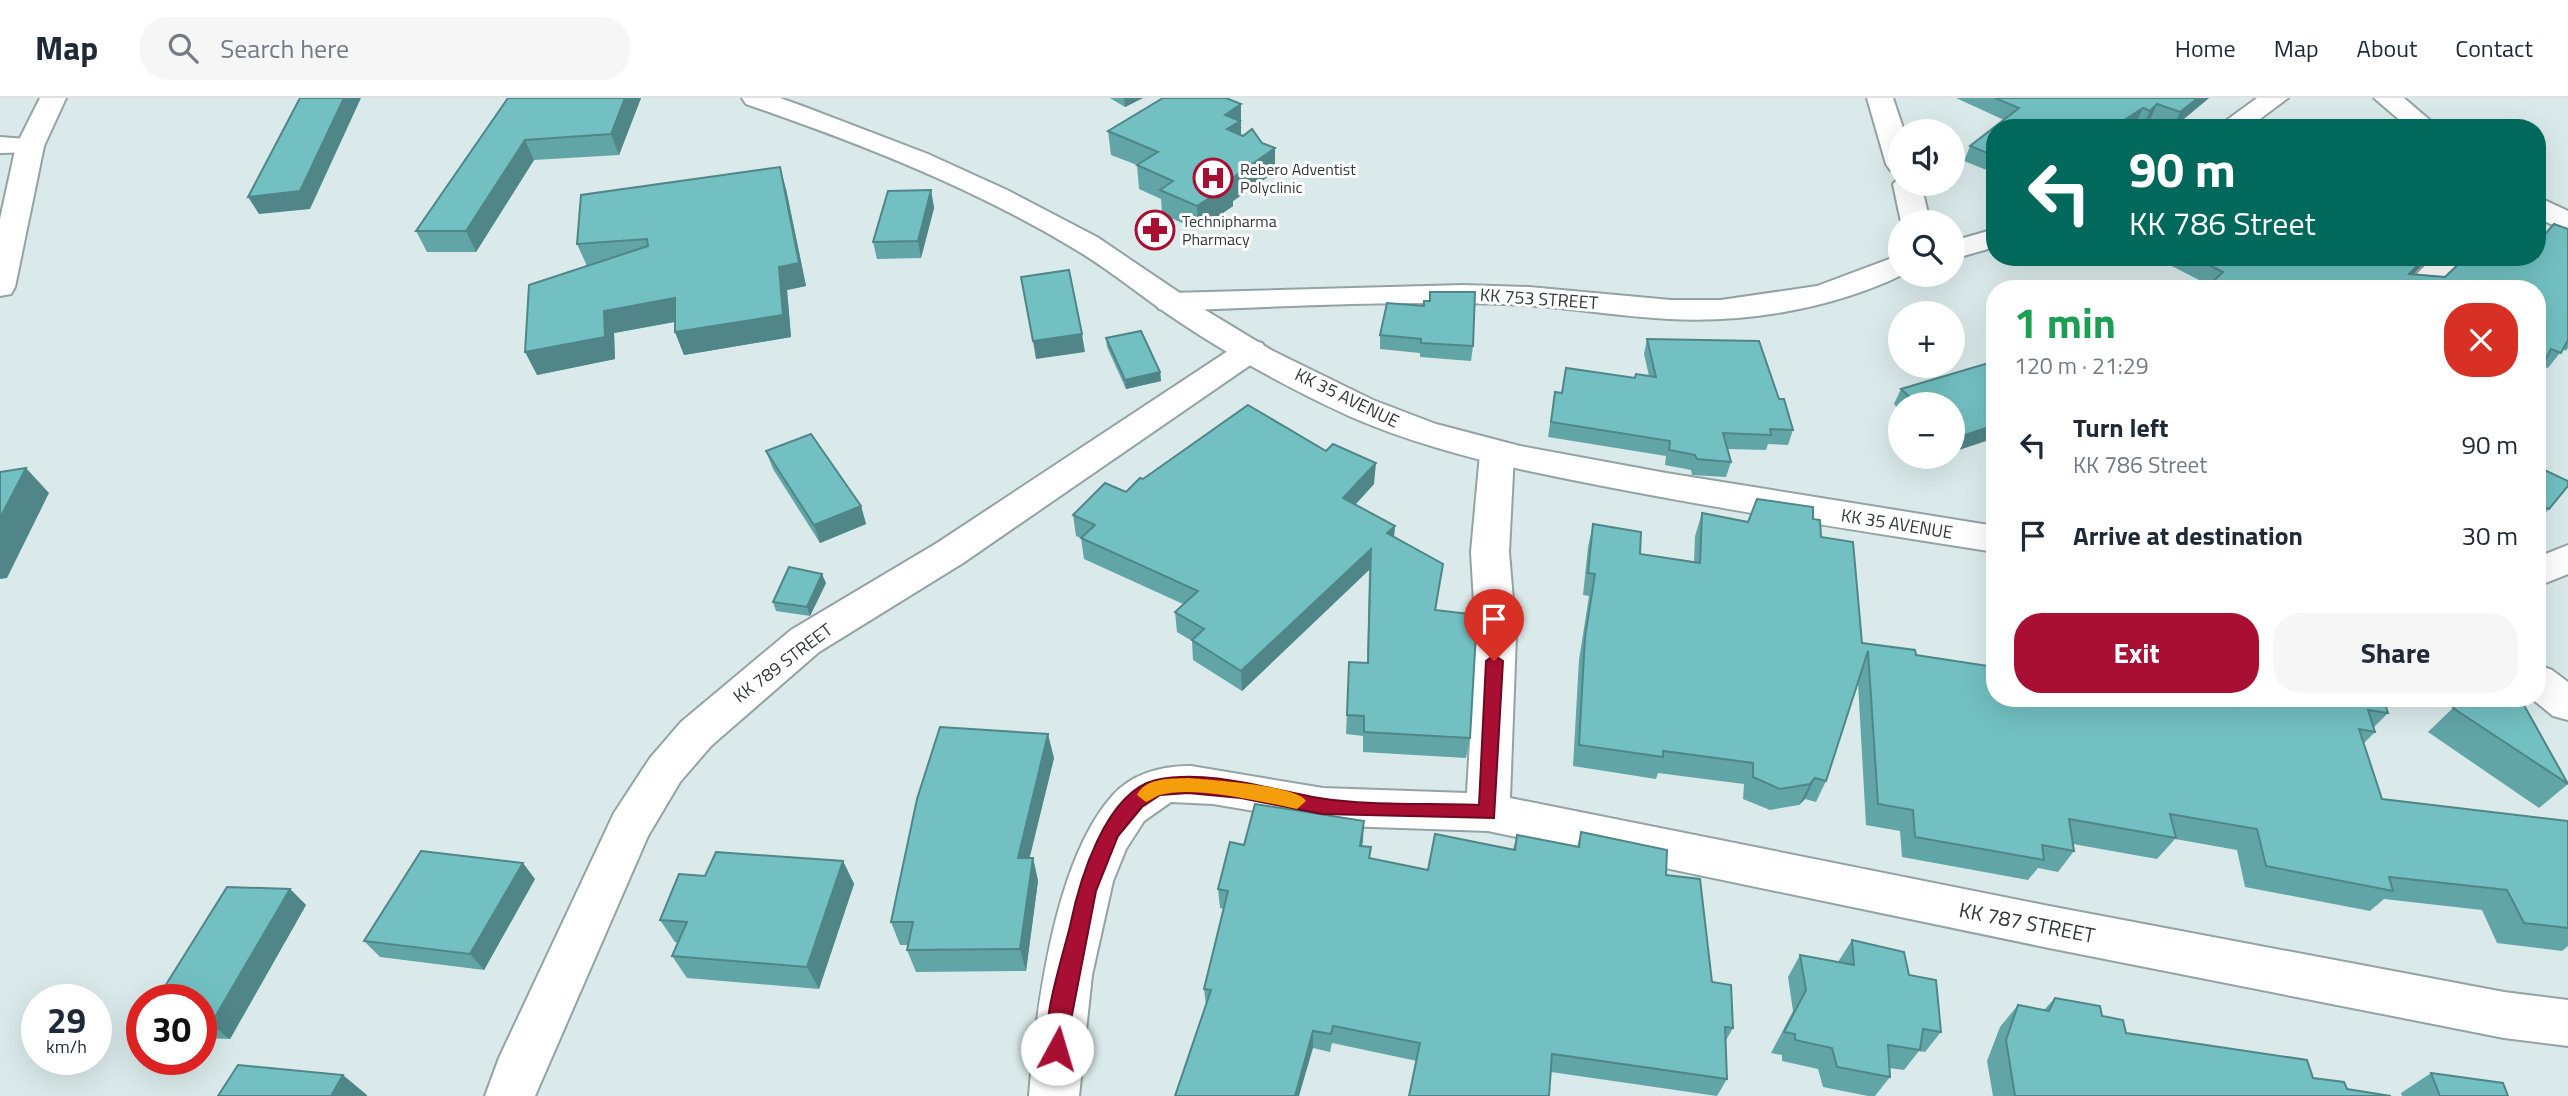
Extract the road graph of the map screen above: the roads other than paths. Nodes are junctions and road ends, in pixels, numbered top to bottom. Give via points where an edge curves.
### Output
1 (53, 98) edge
2 (755, 98) edge
3 (2275, 98) edge
4 (2386, 98) edge
5 (1883, 99) edge
6 (1888, 119) edge
7 (2243, 119) edge
8 (2414, 119) edge
9 (0, 145) edge
10 (30, 146) junction
11 (2546, 211) edge
12 (2568, 223) edge
13 (1986, 241) edge
14 (1965, 247) edge
15 (2442, 266) edge
16 (1888, 269) edge
17 (2426, 280) edge
18 (0, 287) edge
19 (1170, 302) junction
20 (1251, 350) junction
21 (1497, 454) junction
22 (1986, 538) edge
23 (2568, 559) edge
24 (2546, 569) edge
25 (2546, 687) edge
26 (2568, 704) edge
27 (1488, 813) junction
28 (2568, 1023) edge
29 (510, 1096) edge
30 (1054, 1096) edge

1 - 10 street
2 - 19 street, KK 35 AVENUE via 849,130 1021,208 1076,237
3 - 7 street
4 - 8 street
5 - 6 street
9 - 10 street
10 - 18 street
11 - 12 street
13 - 14 street
15 - 17 street
16 - 19 street, KK 753 STREET via 1813,297 1750,307 1705,309 1508,295 1358,293
19 - 20 street, KK 35 AVENUE
20 - 21 street, KK 35 AVENUE via 1359,407 1427,434
20 - 29 street, KK 789 STREET via 950,552 805,641 696,734 665,770 630,826
21 - 22 street, KK 35 AVENUE via 1750,502
21 - 27 street via 1490,552 1496,636
23 - 24 street
25 - 26 street
27 - 28 street, KK 787 STREET via 2062,930 2490,1013
27 - 30 street, KK 787 STREET via 1322,806 1241,790 1188,785 1156,788 1135,802 1110,832 1087,891 1058,1026

